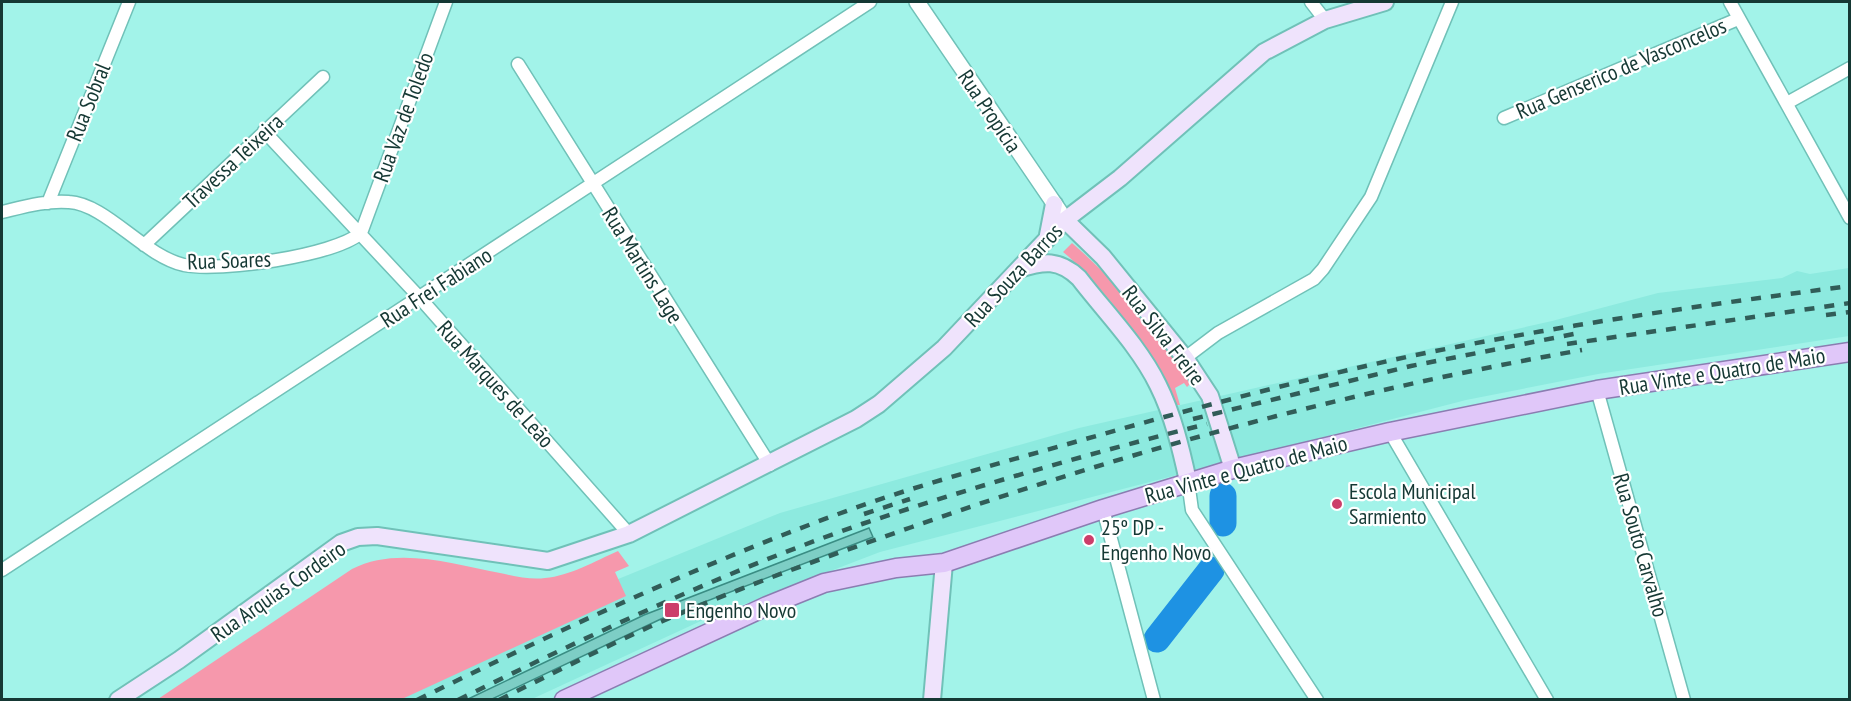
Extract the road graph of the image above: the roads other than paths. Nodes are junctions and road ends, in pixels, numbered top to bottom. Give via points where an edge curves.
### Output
1 (129, 2) edge
2 (446, 2) edge
3 (870, 2) edge
4 (916, 2) edge
5 (1311, 2) edge
6 (1385, 2) edge
7 (1452, 2) edge
8 (1730, 2) edge
9 (1738, 19) junction
10 (1325, 20) junction
11 (518, 64) dead end
12 (1850, 68) edge
13 (323, 77) dead end
14 (1787, 103) junction
15 (1504, 118) dead end
16 (264, 131) junction
17 (592, 184) junction
18 (48, 203) junction
19 (1054, 204) junction
20 (2, 212) edge
21 (1850, 218) edge
22 (1065, 220) junction
23 (361, 233) junction
24 (1046, 238) junction
25 (144, 245) junction
26 (1016, 270) junction
27 (420, 298) junction
28 (1850, 352) edge
29 (1185, 358) junction
30 (1597, 390) junction
31 (1390, 432) junction
32 (770, 465) junction
33 (1233, 469) junction
34 (1188, 482) junction
35 (1103, 509) junction
36 (629, 534) junction
37 (944, 563) junction
38 (2, 570) edge
39 (118, 699) edge
40 (564, 699) edge
41 (932, 699) edge
42 (1154, 699) edge
43 (1317, 699) edge
44 (1547, 699) edge
45 (1684, 699) edge

1 - 18 street, Rua Sobral
2 - 23 street, Rua Vaz de Toledo
3 - 17 street, Rua Frei Fabiano
4 - 19 street, Rua Propícia
5 - 10 street
6 - 10 main road, Rua Souza Barros
7 - 29 street via 1371,197 1323,269 1314,279 1218,333
8 - 9 street
9 - 14 street
9 - 15 street, Rua Genserico de Vasconcelos
10 - 22 main road, Rua Souza Barros via 1264,52 1120,178
11 - 17 street, Rua Martins Lage
12 - 14 street
13 - 16 street, Travessa Teixeira
14 - 21 street
16 - 23 street, Rua Marques de Leão
16 - 25 street, Travessa Teixeira
17 - 27 street, Rua Frei Fabiano
17 - 32 street, Rua Martins Lage
18 - 20 street, Rua Soares
18 - 25 street, Rua Soares via 71,202 91,209
19 - 22 street, Rua Propícia
19 - 24 main road
22 - 24 main road, Rua Souza Barros
22 - 29 main road, Rua Silva Freire via 1103,257
23 - 25 street, Rua Soares via 339,247 317,253 226,265 184,265
23 - 27 street, Rua Marques de Leão
24 - 26 main road, Rua Souza Barros
26 - 32 main road, Rua Souza Barros via 944,348 879,404
26 - 34 main road, Rua Silva Freire via 1047,261 1068,268 1079,278 1148,366 1183,456
27 - 36 street, Rua Marques de Leão
27 - 38 street, Rua Frei Fabiano
28 - 30 main road, Rua Vinte e Quatro de Maio
29 - 33 main road, Rua Silva Freire via 1210,396
30 - 31 main road, Rua Vinte e Quatro de Maio
30 - 45 street, Rua Souto Carvalho
31 - 33 main road, Rua Vinte e Quatro de Maio
31 - 44 street
32 - 36 main road, Rua Souza Barros
33 - 34 main road, Rua Vinte e Quatro de Maio
34 - 35 main road, Rua Vinte e Quatro de Maio
34 - 43 street via 1192,510
35 - 37 main road, Rua Vinte e Quatro de Maio
35 - 42 street
36 - 39 main road, Rua Arquias Cordeiro via 548,561 377,536 358,537 328,552
37 - 40 main road, Rua Vinte e Quatro de Maio via 824,583
37 - 41 main road

